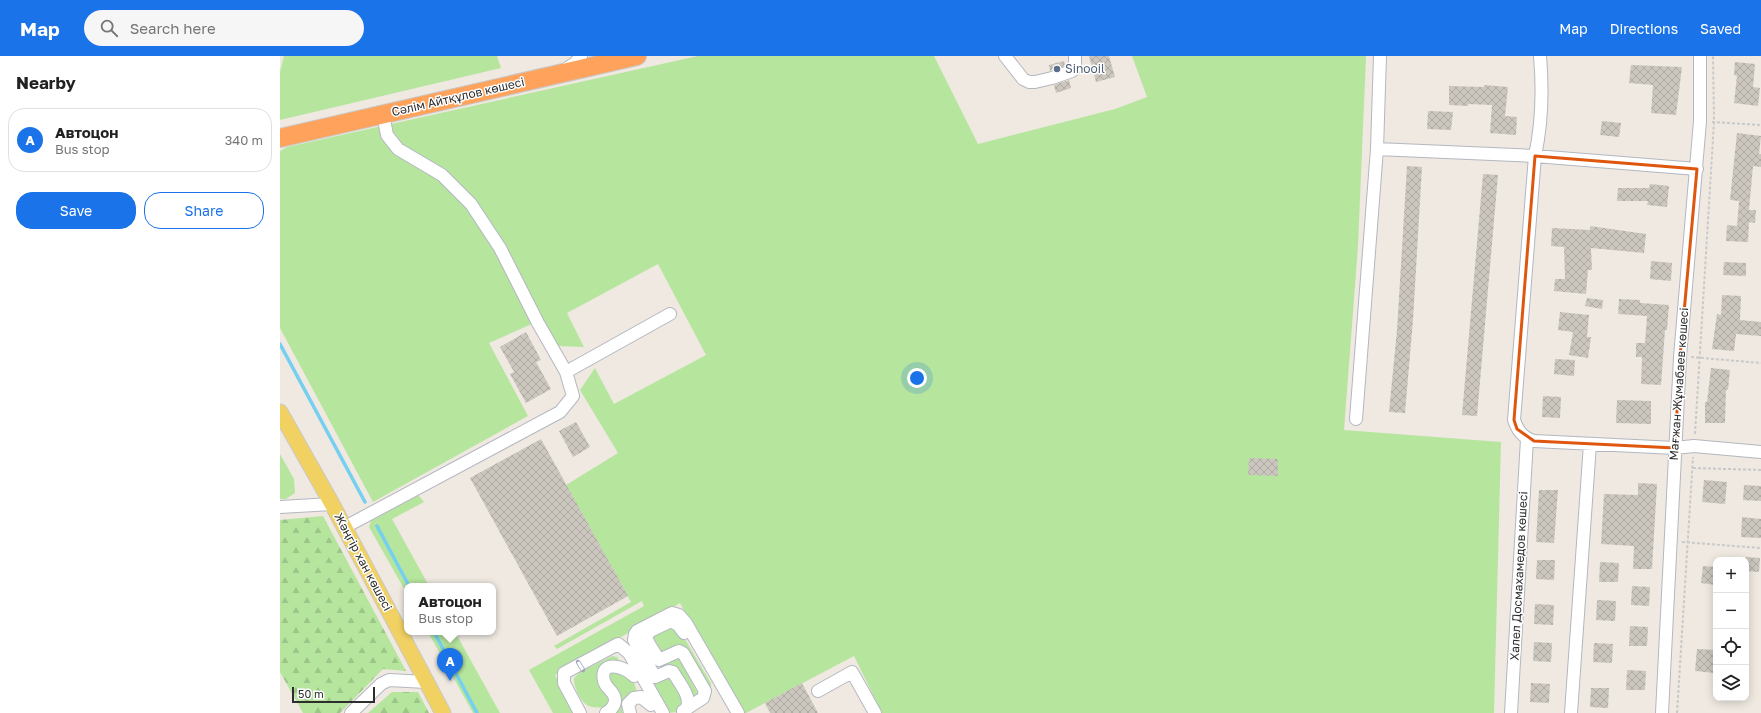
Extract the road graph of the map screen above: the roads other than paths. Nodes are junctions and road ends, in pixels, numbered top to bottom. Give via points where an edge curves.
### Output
1 (581, 56) edge
2 (636, 56) edge
3 (1005, 56) edge
4 (1075, 56) edge
5 (1380, 56) edge
6 (1540, 56) edge
7 (1700, 56) edge
8 (550, 76) junction
9 (383, 114) junction
10 (280, 138) edge
11 (1377, 149) junction
12 (1535, 156) junction
13 (1697, 169) junction
14 (670, 314) dead end
15 (566, 372) junction
16 (280, 412) edge
17 (1356, 419) dead end
18 (1527, 439) junction
19 (1590, 444) junction
20 (1675, 448) junction
21 (1761, 452) edge
22 (332, 504) junction
23 (280, 507) edge
24 (345, 527) junction
25 (634, 676) junction
26 (426, 682) junction
27 (818, 691) dead end
28 (653, 709) edge
29 (686, 712) edge
30 (351, 713) edge
31 (442, 713) edge
32 (580, 713) edge
33 (586, 713) edge
34 (606, 713) edge
35 (630, 713) edge
36 (663, 713) edge
37 (698, 713) edge
38 (732, 713) edge
39 (738, 713) edge
40 (875, 713) edge
41 (1511, 713) edge
42 (1571, 713) edge
43 (1662, 713) edge

1 - 8 street via 566,69
2 - 8 highway, Сәлім Айтқұлов көшесі
3 - 4 street via 1023,79 1035,82 1072,71 1076,68
5 - 11 street
6 - 12 street via 1541,124
7 - 13 street, Мағжан Жұмабаев көшесі
8 - 9 highway, Сәлім Айтқұлов көшесі
9 - 10 highway, Сәлім Айтқұлов көшесі
9 - 15 street via 387,135 398,149 442,174 470,204 500,248
11 - 12 street
11 - 17 street
12 - 13 street
12 - 18 street via 1514,420 1517,429
13 - 20 street, Мағжан Жұмабаев көшесі via 1680,356
14 - 15 street
15 - 24 street via 574,396 560,412
16 - 22 main road, Жәңгір хан көшесі
18 - 19 street
18 - 41 street, Халел Досмахамедов көшесі
19 - 20 street
19 - 42 street
20 - 21 street via 1694,446
20 - 43 street, Мағжан Жұмабаев көшесі
22 - 23 street
22 - 24 main road, Жәңгір хан көшесі
24 - 26 main road, Жәңгір хан көшесі
25 - 28 street
25 - 33 street via 623,656 616,652 576,672 570,680 571,686
25 - 34 street via 626,668 617,666 606,671 604,684 615,699 613,706
26 - 30 street via 389,680 381,684
26 - 31 main road, Жәңгір хан көшесі
27 - 40 street via 852,672
28 - 35 street via 642,698 634,698 628,704
29 - 37 street
29 - 38 street via 703,698 705,691 683,652 679,651 659,660 646,637 650,631 667,622 675,622 682,628
29 - 39 street via 688,698 673,672 669,671 655,677 634,640 637,631 672,613 679,615 686,623
32 - 36 street via 564,683 564,673 618,644 628,653

